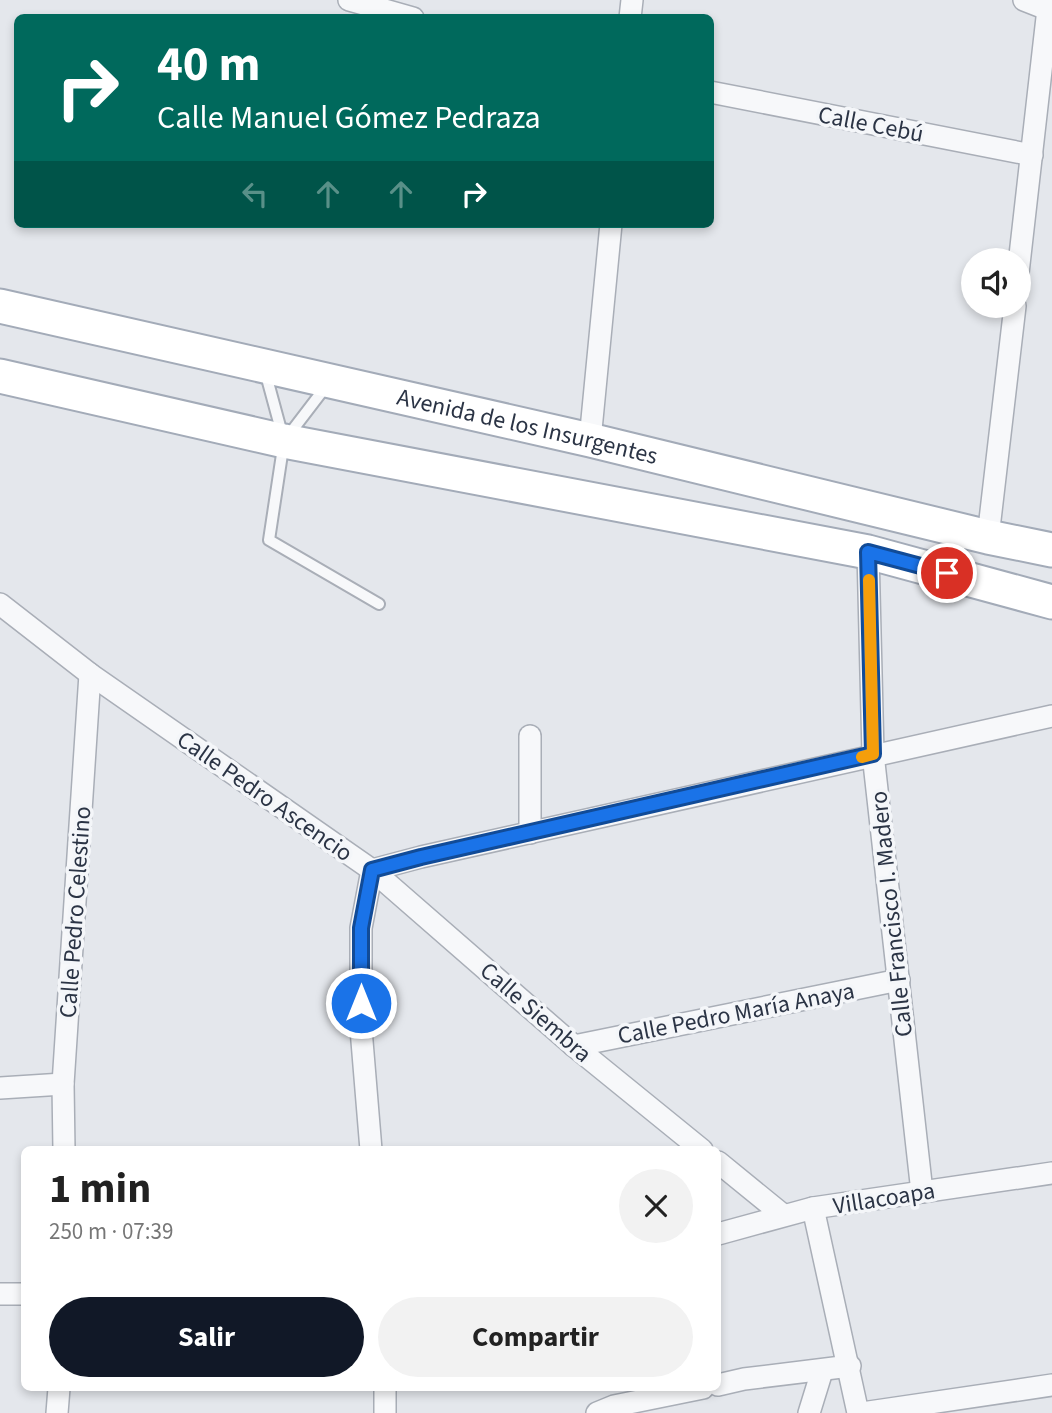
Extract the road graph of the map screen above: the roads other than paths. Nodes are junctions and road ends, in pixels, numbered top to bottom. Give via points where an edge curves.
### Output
1 (349, 0) edge
2 (1024, 0) edge
3 (1050, 7) edge
4 (399, 14) edge
5 (714, 93) edge
6 (1032, 155) junction
7 (611, 228) edge
8 (1021, 248) edge
9 (0, 306) edge
10 (1014, 318) edge
11 (263, 365) junction
12 (0, 376) edge
13 (330, 381) junction
14 (590, 440) junction
15 (284, 442) junction
16 (988, 537) junction
17 (1052, 550) edge
18 (868, 552) junction
19 (1052, 602) edge
20 (0, 604) edge
21 (379, 604) dead end
22 (90, 674) junction
23 (1052, 716) edge
24 (530, 736) dead end
25 (873, 754) junction
26 (530, 833) junction
27 (372, 870) junction
28 (899, 980) junction
29 (574, 1046) junction
30 (64, 1084) junction
31 (0, 1088) edge
32 (64, 1146) edge
33 (371, 1146) edge
34 (697, 1146) edge
35 (721, 1164) edge
36 (1052, 1173) edge
37 (922, 1192) junction
38 (813, 1208) junction
39 (783, 1215) junction
40 (721, 1233) edge
41 (0, 1294) edge
42 (21, 1294) edge
43 (850, 1366) junction
44 (822, 1371) junction
45 (721, 1384) edge
46 (1052, 1385) edge
47 (59, 1391) edge
48 (385, 1391) edge
49 (688, 1391) edge
50 (58, 1413) edge
51 (385, 1413) edge
52 (597, 1413) edge
53 (809, 1413) edge
54 (860, 1413) edge

1 - 4 street
2 - 3 street
3 - 6 street
5 - 6 street, Calle Cebú
6 - 8 street
7 - 14 street
9 - 11 main road, Avenida de los Insurgentes
10 - 16 street
11 - 13 main road, Avenida de los Insurgentes
11 - 15 lane
12 - 15 main road
13 - 14 main road, Avenida de los Insurgentes
13 - 15 lane
14 - 16 main road, Avenida de los Insurgentes
15 - 18 main road
15 - 21 lane via 269,540
16 - 17 main road, Avenida de los Insurgentes
18 - 19 main road
18 - 25 street, Calle Francisco I. Madero
20 - 22 street, Calle Pedro Ascencio
22 - 27 street, Calle Pedro Ascencio
22 - 30 street, Calle Pedro Celestino
23 - 25 street
24 - 26 street
25 - 26 street
25 - 28 street, Calle Francisco I. Madero
26 - 27 street
27 - 29 street, Calle Siembra
27 - 33 street, Calle Pedro Ascencio via 361,928 361,1029
28 - 29 street, Calle Pedro María Anaya
28 - 37 street, Calle Francisco I. Madero
29 - 34 street, Calle Siembra
30 - 31 street
30 - 32 street, Calle Pedro Celestino
35 - 39 street
36 - 37 street, Villacoapa
37 - 38 street, Villacoapa
38 - 39 street, Villacoapa
38 - 43 street
39 - 40 street, Villacoapa
41 - 42 street
43 - 44 street
43 - 54 street
44 - 45 street
44 - 53 street
46 - 54 street
47 - 50 street
48 - 51 street
49 - 52 street

